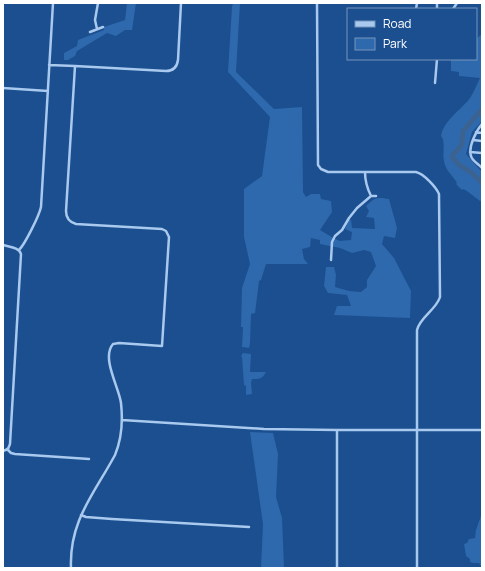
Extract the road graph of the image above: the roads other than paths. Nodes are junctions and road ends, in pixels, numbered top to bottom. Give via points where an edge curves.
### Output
1 (53, 3) edge
2 (98, 3) edge
3 (181, 3) edge
4 (317, 3) edge
5 (102, 27) dead end
6 (97, 29) junction
7 (90, 32) dead end
8 (437, 60) edge
9 (50, 65) junction
10 (75, 66) junction
11 (435, 83) dead end
12 (3, 88) edge
13 (48, 91) junction
14 (482, 124) edge
15 (476, 132) junction
16 (482, 132) edge
17 (473, 140) junction
18 (482, 141) edge
19 (470, 152) junction
20 (482, 153) edge
21 (477, 163) junction
22 (482, 164) edge
23 (482, 168) edge
24 (365, 172) junction
25 (371, 196) junction
26 (376, 196) dead end
27 (3, 245) edge
28 (19, 250) junction
29 (331, 260) dead end
30 (122, 420) junction
31 (337, 430) junction
32 (417, 430) junction
33 (482, 430) edge
34 (7, 449) junction
35 (3, 451) edge
36 (89, 459) dead end
37 (81, 515) junction
38 (249, 527) dead end
39 (71, 568) edge
40 (337, 568) edge
41 (418, 568) edge

1 - 9 street
2 - 6 street via 95,22
3 - 10 street via 178,60 172,70
4 - 24 street via 318,164 321,169 328,172
5 - 6 street
6 - 7 street
8 - 11 street
9 - 10 street
9 - 13 street
10 - 30 street via 67,218 76,224 159,228 168,235 162,346 116,343 111,347 110,365 120,398
12 - 13 street
13 - 28 street via 41,210
14 - 15 street
15 - 16 street
15 - 17 street
17 - 18 street
17 - 19 street
19 - 20 street
19 - 21 street via 471,158
21 - 22 street
21 - 23 street
24 - 25 street
24 - 32 street via 418,172 439,194 440,297 417,329
25 - 26 street
25 - 29 street via 354,211 333,239
27 - 28 street
28 - 34 street via 21,255 10,444
30 - 31 street via 257,429
30 - 37 street via 117,450
31 - 32 street
31 - 40 street
32 - 33 street
32 - 41 street
34 - 35 street
34 - 36 street via 15,454
37 - 38 street via 106,519
37 - 39 street via 73,541

